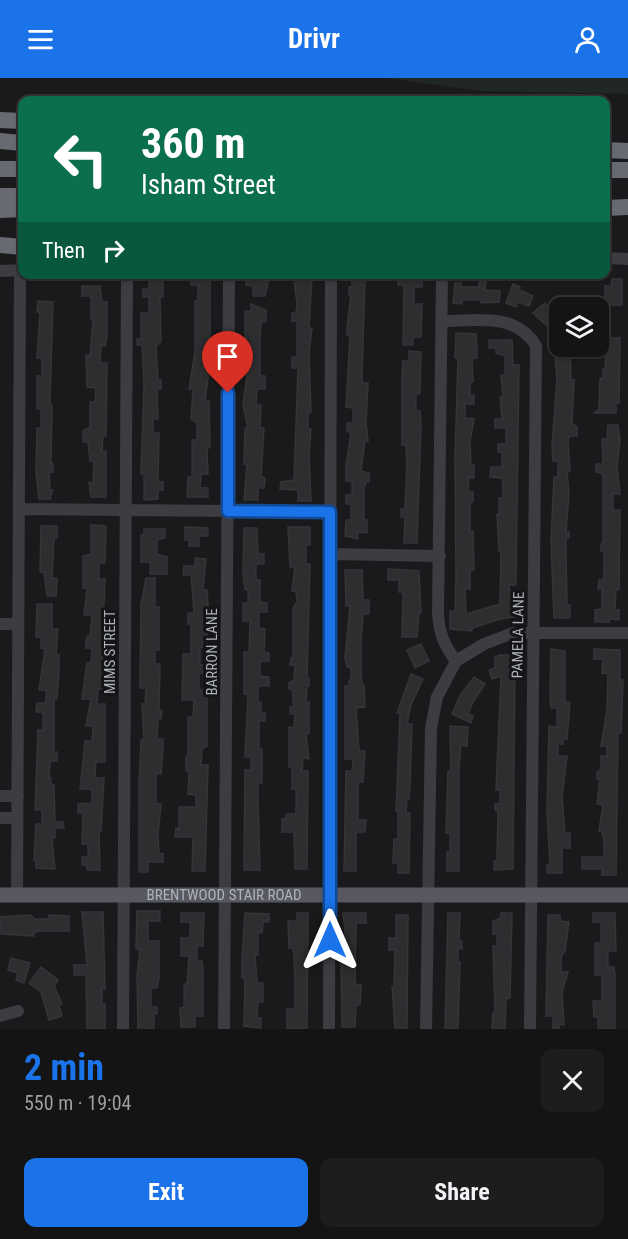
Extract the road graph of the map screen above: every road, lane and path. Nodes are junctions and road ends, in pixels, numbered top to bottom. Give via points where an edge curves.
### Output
1 (0, 120) edge
2 (18, 121) edge
3 (0, 141) edge
4 (18, 143) edge
5 (610, 150) edge
6 (628, 151) edge
7 (0, 169) edge
8 (18, 169) edge
9 (610, 170) edge
10 (628, 170) edge
11 (0, 196) edge
12 (18, 196) edge
13 (610, 198) edge
14 (628, 198) edge
15 (628, 207) edge
16 (610, 208) edge
17 (18, 209) edge
18 (0, 210) edge
19 (0, 245) edge
20 (18, 247) edge
21 (610, 258) edge
22 (628, 259) edge
23 (18, 270) edge
24 (0, 271) edge
25 (21, 279) edge
26 (127, 279) edge
27 (229, 279) edge
28 (331, 279) edge
29 (442, 279) edge
30 (442, 321) junction
31 (19, 509) junction
32 (126, 510) junction
33 (228, 511) junction
34 (330, 512) junction
35 (330, 554) junction
36 (440, 556) junction
37 (0, 624) edge
38 (18, 624) junction
39 (533, 633) junction
40 (628, 633) edge
41 (456, 661) junction
42 (0, 796) edge
43 (18, 796) junction
44 (0, 818) edge
45 (17, 818) junction
46 (17, 894) junction
47 (0, 895) edge
48 (124, 895) junction
49 (225, 896) junction
50 (330, 896) junction
51 (429, 896) junction
52 (531, 896) junction
53 (628, 896) edge
54 (18, 1011) dead end
55 (0, 1016) edge
56 (123, 1029) edge
57 (224, 1029) edge
58 (329, 1029) edge
59 (426, 1029) edge
60 (530, 1029) edge

1 - 2 highway
3 - 4 highway
5 - 6 highway
7 - 8 highway
9 - 10 highway
11 - 12 highway
13 - 14 highway
15 - 16 highway
17 - 18 highway
19 - 20 highway
21 - 22 street
23 - 24 street
25 - 31 street
26 - 32 street, MIMS STREET
27 - 33 street, BARRON LANE
28 - 34 street
29 - 30 street
30 - 36 street
30 - 39 street, PAMELA LANE via 505,321 529,334 536,346
31 - 32 street
31 - 38 street
32 - 33 street
32 - 48 street, MIMS STREET
33 - 34 street
33 - 49 street, BARRON LANE
34 - 35 street
35 - 36 street
35 - 50 street
36 - 41 street via 439,630
37 - 38 street
38 - 43 street
39 - 40 street
39 - 41 street via 513,633
39 - 52 street, PAMELA LANE
41 - 51 street via 437,698 431,728
42 - 43 street
43 - 45 street
44 - 45 street
45 - 46 street
46 - 47 main road, BRENTWOOD STAIR ROAD
46 - 48 main road, BRENTWOOD STAIR ROAD
48 - 49 main road, BRENTWOOD STAIR ROAD
48 - 56 street, MIMS STREET
49 - 50 main road, BRENTWOOD STAIR ROAD
49 - 57 street, BARRON LANE
50 - 51 main road, BRENTWOOD STAIR ROAD
50 - 58 street
51 - 52 main road, BRENTWOOD STAIR ROAD
51 - 59 street
52 - 53 main road, BRENTWOOD STAIR ROAD
52 - 60 street, PAMELA LANE
54 - 55 street

